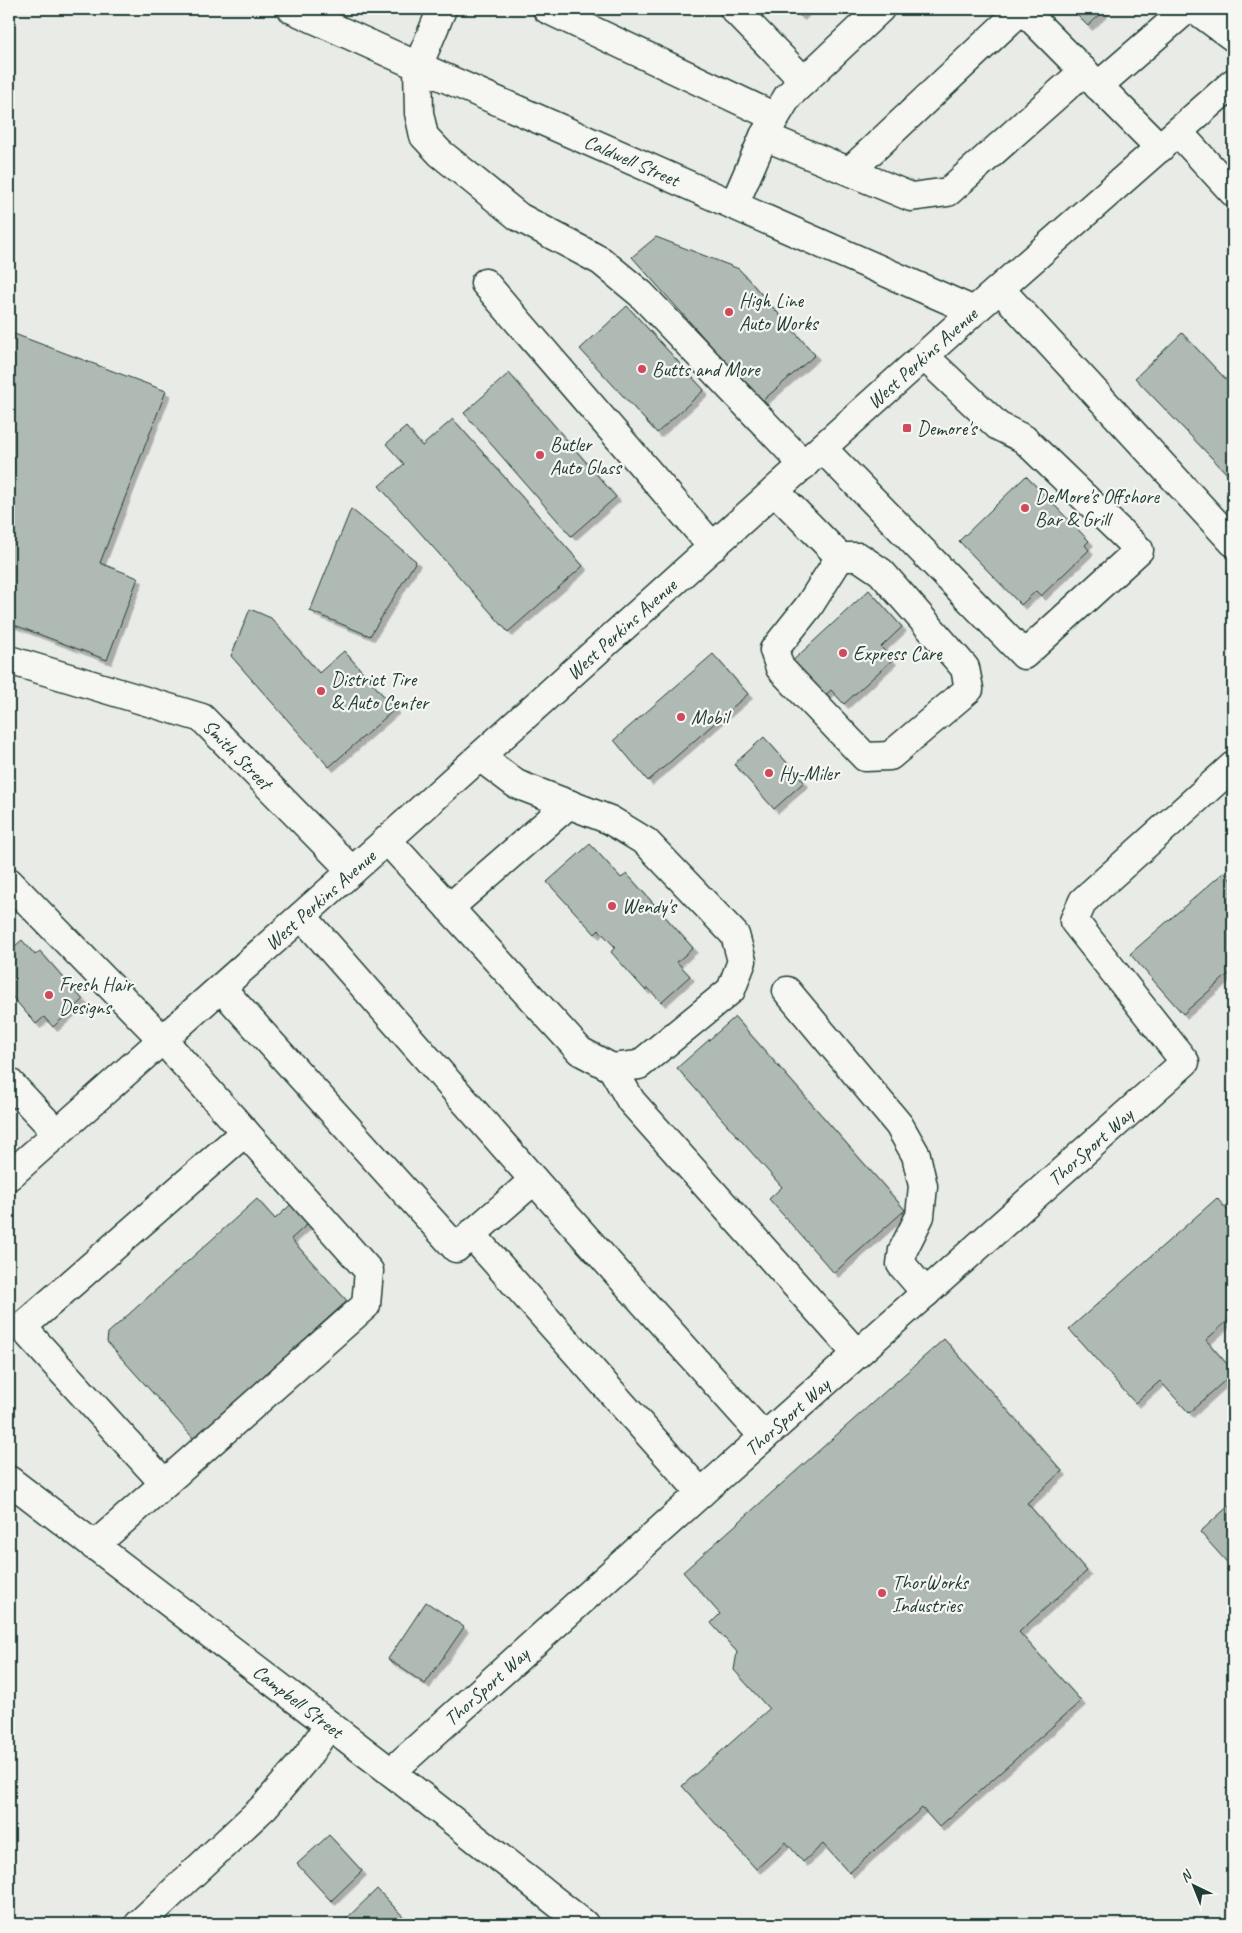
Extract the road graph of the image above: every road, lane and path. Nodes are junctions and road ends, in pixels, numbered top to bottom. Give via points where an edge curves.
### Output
1 (292, 9) edge
2 (442, 9) edge
3 (547, 9) edge
4 (734, 9) edge
5 (880, 9) edge
6 (1022, 9) edge
7 (1186, 9) edge
8 (1195, 9) edge
9 (324, 15) edge
10 (1233, 37) edge
11 (418, 66) junction
12 (1091, 79) junction
13 (804, 81) junction
14 (1233, 83) edge
15 (770, 126) junction
16 (1169, 140) junction
17 (850, 171) junction
18 (1233, 192) edge
19 (734, 205) junction
20 (485, 283) dead end
21 (1000, 289) junction
22 (974, 311) junction
23 (924, 356) junction
24 (813, 456) junction
25 (775, 491) junction
26 (1233, 542) edge
27 (713, 546) junction
28 (840, 557) junction
29 (9, 660) edge
30 (480, 757) junction
31 (1233, 766) edge
32 (569, 804) junction
33 (387, 840) junction
34 (352, 871) junction
35 (9, 882) edge
36 (449, 908) junction
37 (302, 916) junction
38 (221, 988) junction
39 (787, 991) dead end
40 (163, 1040) junction
41 (612, 1068) junction
42 (9, 1082) edge
43 (245, 1132) junction
44 (57, 1133) junction
45 (9, 1176) edge
46 (534, 1180) junction
47 (471, 1234) junction
48 (926, 1292) junction
49 (857, 1354) junction
50 (764, 1437) junction
51 (9, 1480) edge
52 (164, 1483) junction
53 (701, 1494) junction
54 (94, 1546) junction
55 (329, 1725) junction
56 (391, 1772) junction
57 (139, 1924) edge
58 (584, 1924) edge

1 - 9 street, Caldwell Street
2 - 11 street
3 - 15 street
4 - 13 street
5 - 13 street
6 - 12 street
6 - 17 street
7 - 12 street
8 - 10 street
9 - 11 street, Caldwell Street
11 - 19 street, Caldwell Street
11 - 24 street via 418,113 424,136 440,153 520,217 601,261 641,294
12 - 16 street
12 - 17 street via 948,192 911,197
13 - 15 street via 788,96
14 - 16 street, West Perkins Avenue
15 - 17 street
15 - 19 street
16 - 18 street
16 - 21 street, West Perkins Avenue
19 - 22 street, Caldwell Street
20 - 27 street
21 - 22 street, West Perkins Avenue
21 - 26 street
22 - 23 street, West Perkins Avenue
23 - 24 street, West Perkins Avenue
23 - 24 street via 998,426 1024,439 1139,550 1024,655
24 - 25 street, West Perkins Avenue
25 - 27 street, West Perkins Avenue
25 - 28 street
27 - 30 street, West Perkins Avenue
28 - 28 street via 859,557 881,572 965,668 969,689 890,756 865,757 780,668 774,650 809,606
29 - 34 street, Smith Street via 202,718
30 - 32 street via 516,784
30 - 33 street, West Perkins Avenue
31 - 48 street, ThorSport Way via 1083,901 1074,921 1185,1062
32 - 36 street
32 - 41 street via 610,820 646,842 734,935 742,961 731,990 639,1065
33 - 34 street, West Perkins Avenue
33 - 36 street
34 - 37 street, West Perkins Avenue
35 - 40 street
36 - 41 street via 580,1051
37 - 38 street, West Perkins Avenue
37 - 46 street
38 - 40 street, West Perkins Avenue
38 - 47 street via 456,1248
39 - 48 street via 899,1125 916,1155 923,1186 920,1216 903,1250 901,1264
40 - 43 street
40 - 44 street, West Perkins Avenue
41 - 49 street via 631,1101
42 - 44 street
43 - 52 street via 368,1271 366,1305
43 - 52 street via 22,1327
44 - 45 street, West Perkins Avenue
46 - 47 street
46 - 50 street
47 - 53 street
48 - 49 street, ThorSport Way
49 - 50 street, ThorSport Way
50 - 53 street, ThorSport Way
51 - 54 street, Campbell Street
52 - 54 street
53 - 56 street, ThorSport Way
54 - 55 street, Campbell Street
55 - 56 street, Campbell Street
55 - 57 street via 265,1806
56 - 58 street, Campbell Street

